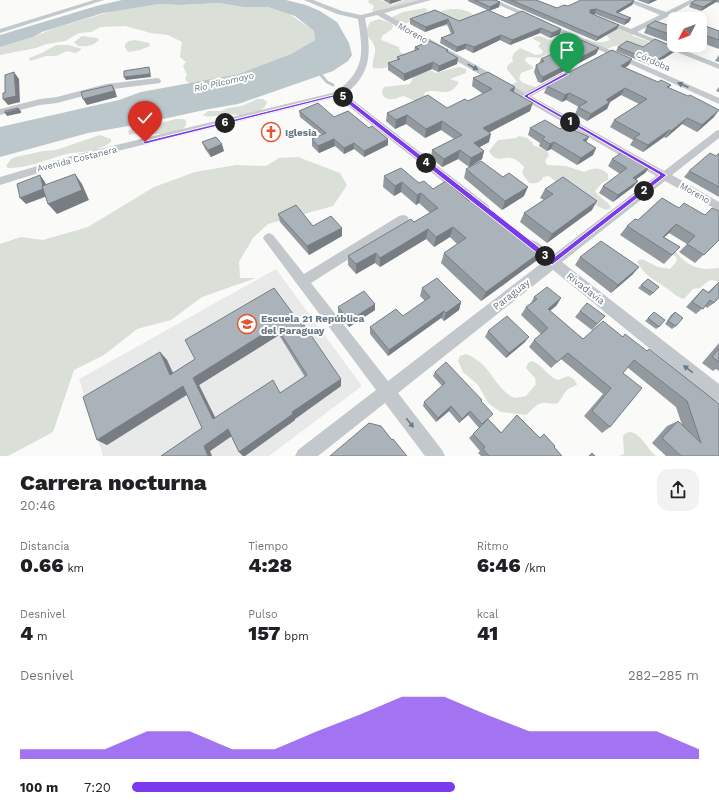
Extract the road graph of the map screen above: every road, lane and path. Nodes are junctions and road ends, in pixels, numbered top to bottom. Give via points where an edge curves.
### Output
1 (101, 0) edge
2 (307, 0) edge
3 (428, 0) edge
4 (491, 0) edge
5 (627, 0) edge
6 (695, 0) edge
7 (378, 13) junction
8 (666, 14) junction
9 (592, 16) edge
10 (361, 17) junction
11 (0, 31) edge
12 (631, 32) junction
13 (719, 67) edge
14 (574, 70) edge
15 (157, 81) dead end
16 (339, 94) junction
17 (525, 96) junction
18 (719, 101) edge
19 (0, 112) edge
20 (719, 133) edge
21 (664, 175) junction
22 (0, 181) edge
23 (719, 207) edge
24 (496, 218) edge
25 (403, 219) dead end
26 (269, 238) dead end
27 (521, 238) edge
28 (552, 262) junction
29 (302, 282) junction
30 (386, 392) junction
31 (719, 394) edge
32 (304, 456) edge
33 (436, 456) edge

1 - 11 street
2 - 10 street via 336,13
3 - 7 street
18 -> 4 street, Córdoba via 606,54
5 - 8 street
6 - 8 street
7 - 10 street
7 -> 17 street, Moreno
8 - 12 street
9 - 12 street
10 - 16 street, Avenida Costanera via 366,57 360,73 350,87
12 - 13 street
14 - 17 street
15 - 19 street via 106,87
16 - 22 street, Avenida Costanera via 75,158
16 - 24 street
17 - 21 street, Moreno
20 - 21 street, Paraguay
21 - 23 street, Moreno
21 - 28 street, Paraguay
25 - 29 street
26 - 29 street
27 - 28 street, Rivadavia
28 - 30 street, Paraguay
31 -> 28 street, Rivadavia
29 - 30 street
30 - 32 street, Paraguay
30 -> 33 street

